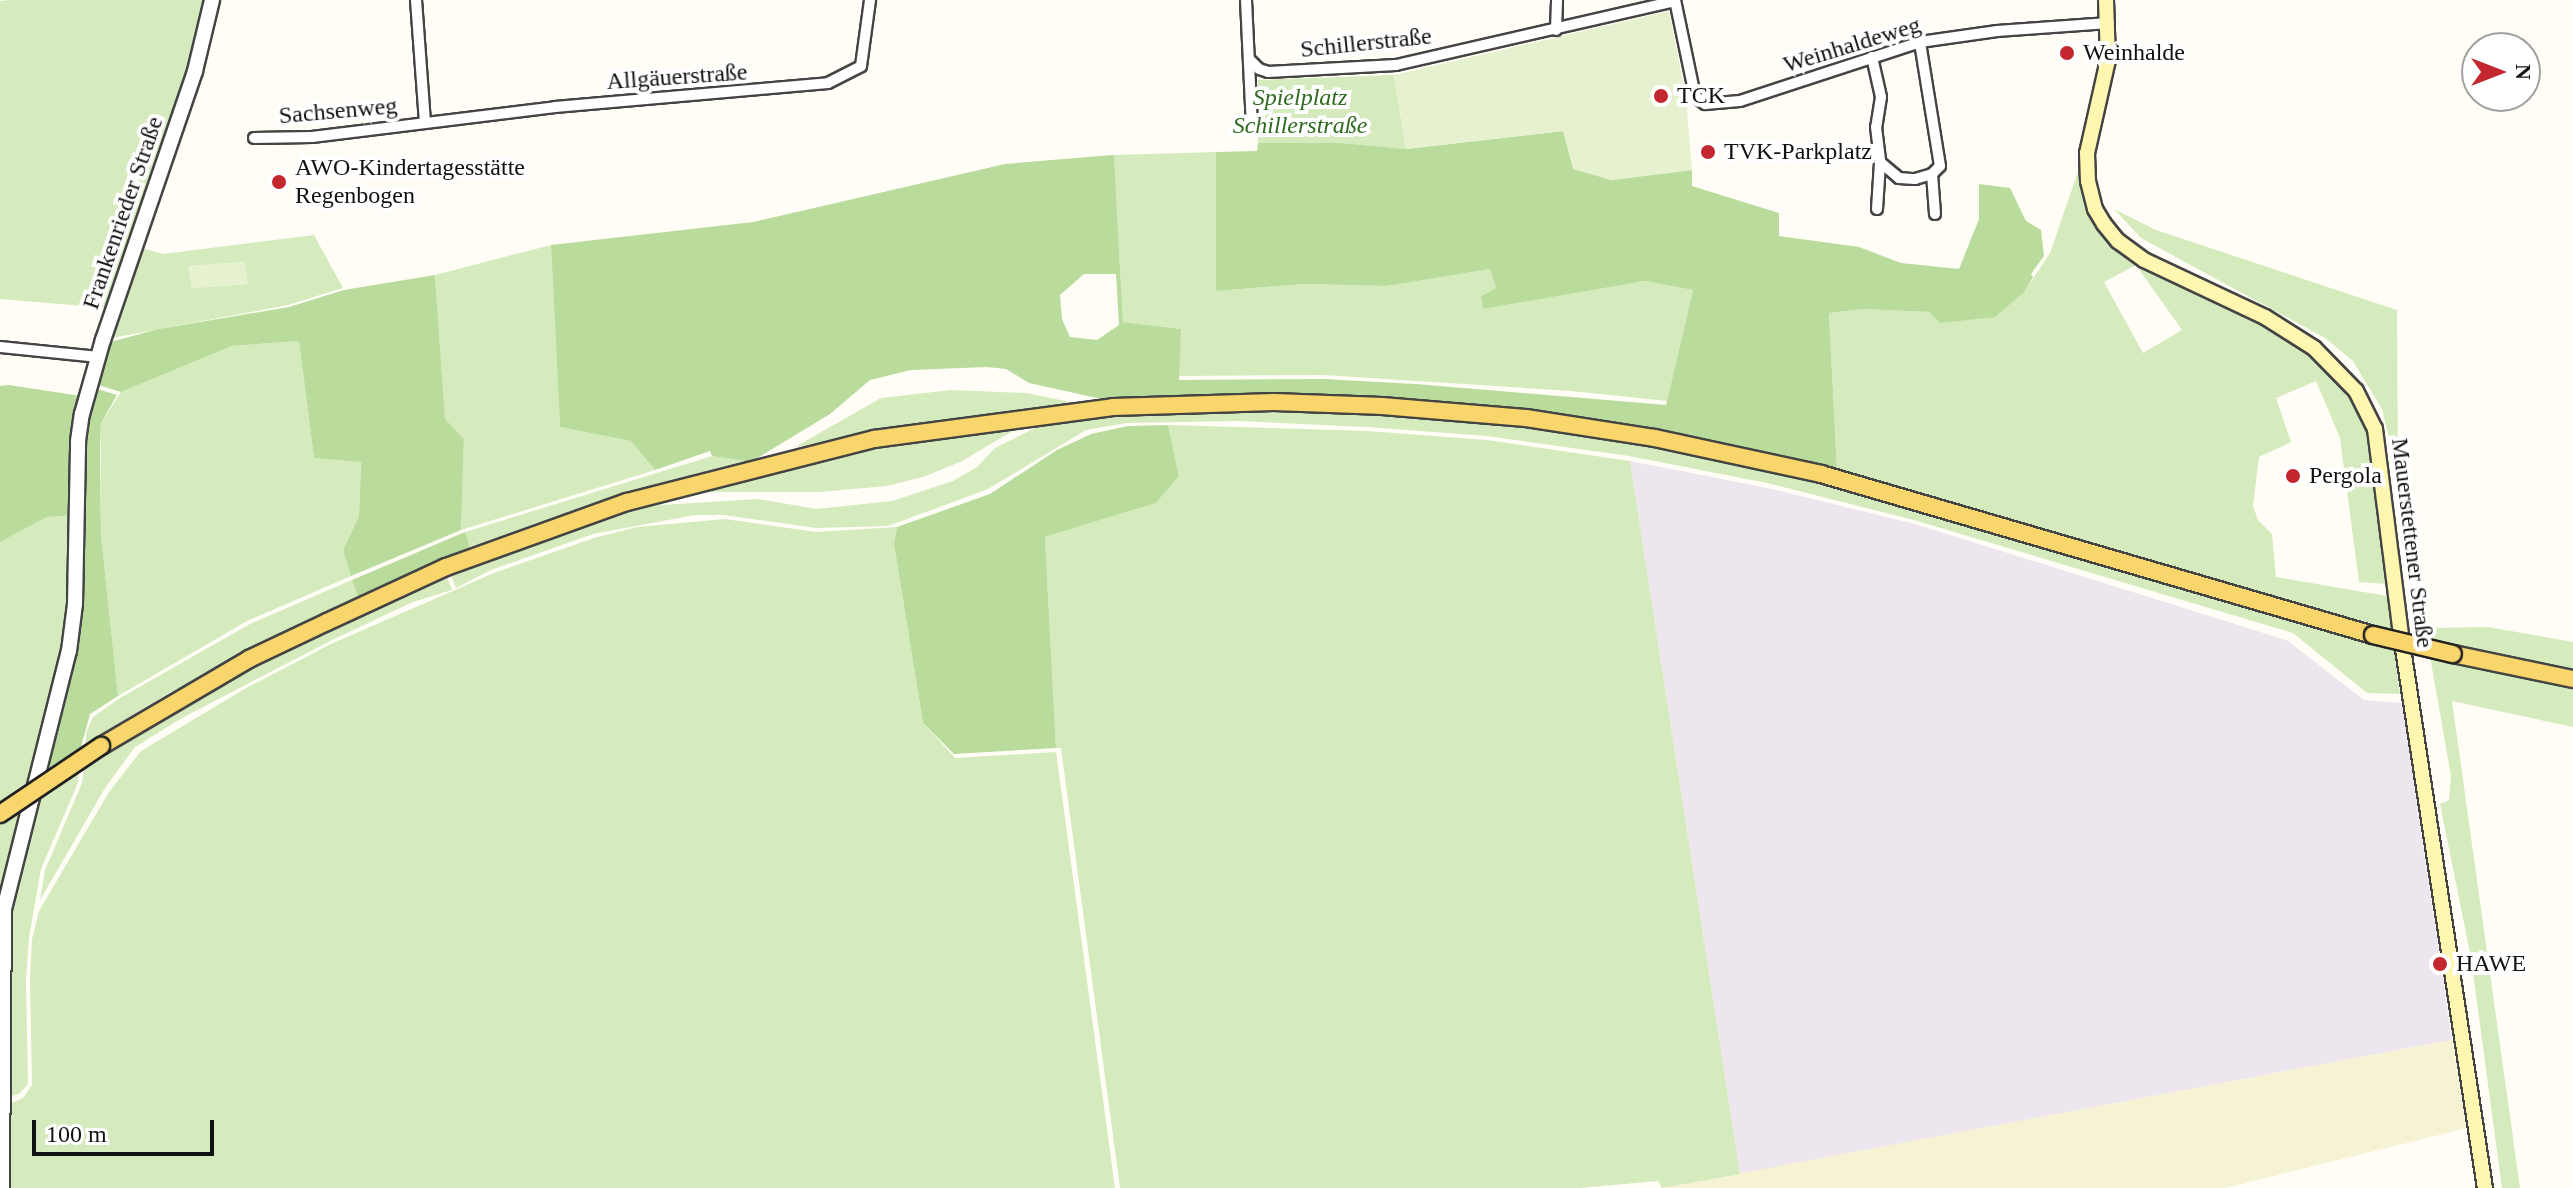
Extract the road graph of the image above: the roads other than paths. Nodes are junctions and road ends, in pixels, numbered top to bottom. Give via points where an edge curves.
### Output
1 (212, 0) edge
2 (416, 0) edge
3 (870, 0) edge
4 (1246, 0) edge
5 (1557, 0) edge
6 (1675, 0) edge
7 (2106, 0) edge
8 (2109, 23) junction
9 (1556, 30) junction
10 (1920, 42) junction
11 (1872, 57) junction
12 (1251, 61) junction
13 (425, 123) junction
14 (1252, 125) dead end
15 (254, 138) dead end
16 (1880, 162) junction
17 (1932, 174) junction
18 (1877, 209) dead end
19 (1935, 214) dead end
20 (0, 347) edge
21 (98, 357) junction
22 (2573, 679) edge
23 (0, 814) edge
24 (2, 1188) edge
25 (2485, 1188) edge

1 - 21 street, Frankenrieder Straße via 195,71
2 - 13 street
3 - 13 street, Allgäuerstraße via 861,66 828,83
4 - 12 street
5 - 9 street
6 - 9 street, Schillerstraße
6 - 11 street, Weinhaldeweg via 1695,96 1705,104 1740,101
7 - 8 main road, Mauerstettener Straße
8 - 10 street, Weinhaldeweg
8 - 25 main road, Mauerstettener Straße via 2108,60 2087,153 2088,181 2104,224 2144,260 2265,317 2314,348 2356,391 2375,429
9 - 12 street, Schillerstraße via 1396,65 1268,72
10 - 11 street, Weinhaldeweg
10 - 17 street via 1940,166
11 - 16 street via 1881,97 1876,127
12 - 14 street
13 - 15 street, Sachsenweg via 312,137
16 - 17 street via 1899,178
16 - 18 street
17 - 19 street
20 - 21 street
21 - 24 street, Frankenrieder Straße via 78,441 76,589 69,651 4,909
22 - 23 main road, bridge via 2373,635 1821,474 1655,438 1526,418 1382,406 1274,402 1113,407 874,439 586,515 446,567 249,659 101,746

